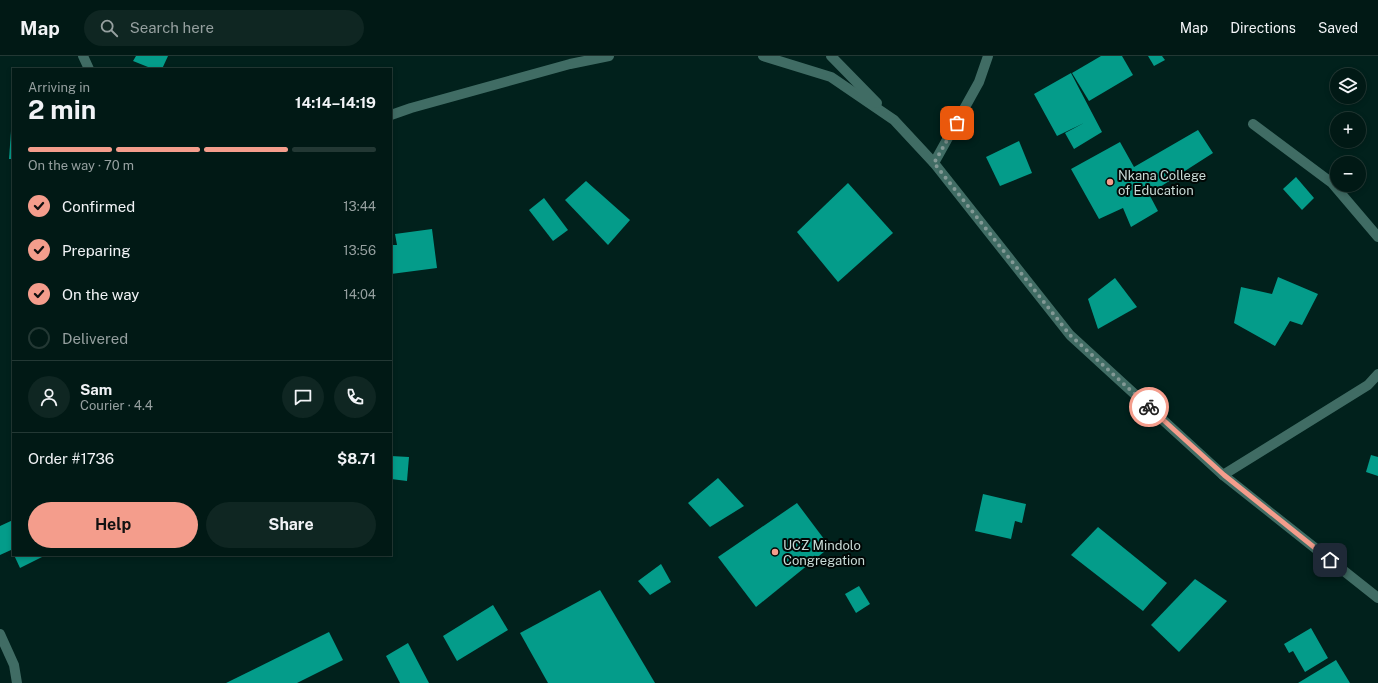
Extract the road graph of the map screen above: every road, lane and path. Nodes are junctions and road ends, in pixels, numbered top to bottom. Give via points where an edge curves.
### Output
1 (83, 56) edge
2 (609, 56) edge
3 (763, 56) edge
4 (831, 56) edge
5 (988, 56) edge
6 (89, 68) edge
7 (392, 115) edge
8 (894, 120) junction
9 (1253, 124) dead end
10 (934, 163) junction
11 (1378, 237) edge
12 (1378, 374) edge
13 (1224, 475) junction
14 (1378, 598) edge
15 (0, 634) edge
16 (17, 683) edge

1 - 6 street
2 - 7 street via 570,64
3 - 8 street via 831,77
4 - 8 street
5 - 10 street via 979,82
8 - 10 street
9 - 11 street via 1332,183
10 - 13 street via 1070,335
12 - 13 street via 1368,385
13 - 14 street
15 - 16 street via 14,665

